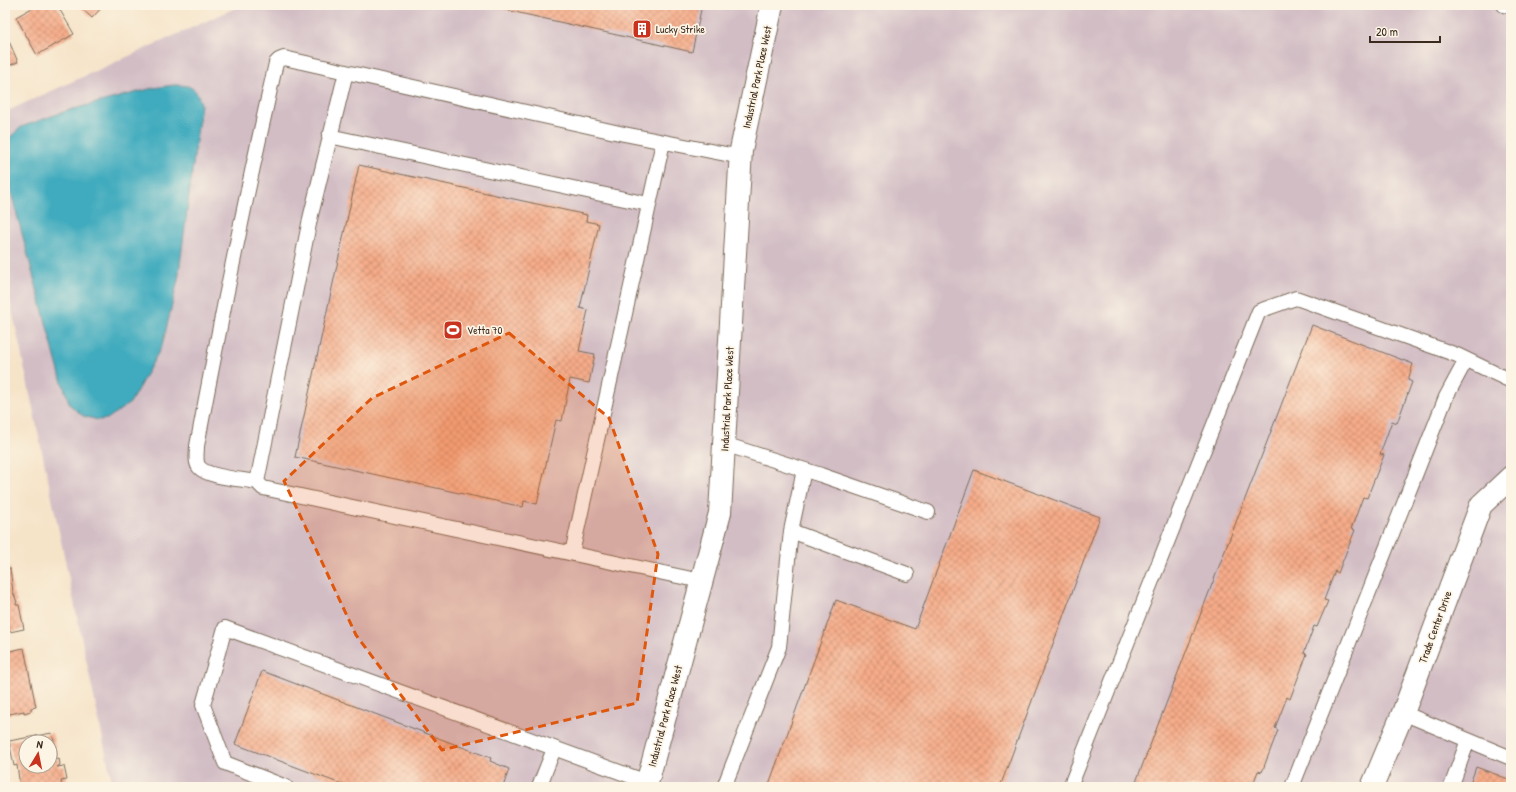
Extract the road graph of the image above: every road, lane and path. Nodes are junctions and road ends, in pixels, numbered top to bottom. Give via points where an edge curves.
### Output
1 (772, 5) edge
2 (1504, 5) edge
3 (1511, 7) edge
4 (346, 72) junction
5 (330, 136) junction
6 (662, 142) junction
7 (741, 157) junction
8 (648, 204) junction
9 (1466, 360) junction
10 (1511, 381) edge
11 (724, 444) junction
12 (804, 470) junction
13 (1511, 477) edge
14 (257, 482) junction
15 (928, 512) dead end
16 (791, 531) junction
17 (572, 553) junction
18 (908, 574) dead end
19 (701, 581) junction
20 (1403, 713) junction
21 (1468, 740) junction
22 (554, 749) junction
23 (1511, 758) edge
24 (646, 785) edge
25 (286, 787) edge
26 (539, 787) edge
27 (724, 787) edge
28 (1070, 787) edge
29 (1292, 787) edge
30 (1372, 787) edge
31 (1451, 787) edge

1 - 7 street, Industrial Park Place West
2 - 3 lane
4 - 5 lane
4 - 6 lane
4 - 14 lane via 284,58 279,60 276,63 255,158 224,302 197,446 197,459 199,467 208,474
5 - 8 lane
5 - 14 lane via 310,219
6 - 7 lane
6 - 8 lane
7 - 11 street, Industrial Park Place West
8 - 17 lane
9 - 10 lane
9 - 28 lane via 1296,298 1259,311
9 - 29 lane via 1446,397
11 - 12 lane
11 - 19 street, Industrial Park Place West via 720,513
12 - 15 lane
12 - 16 lane
13 - 20 street, Trade Center Drive via 1481,505
14 - 17 lane via 263,488
16 - 18 lane
16 - 27 lane via 779,647
17 - 19 lane
19 - 24 street, Industrial Park Place West
20 - 21 lane
20 - 30 street, Trade Center Drive
21 - 23 lane
21 - 31 lane
22 - 24 lane
22 - 25 lane via 225,628 203,705 210,724 225,763
22 - 26 lane

